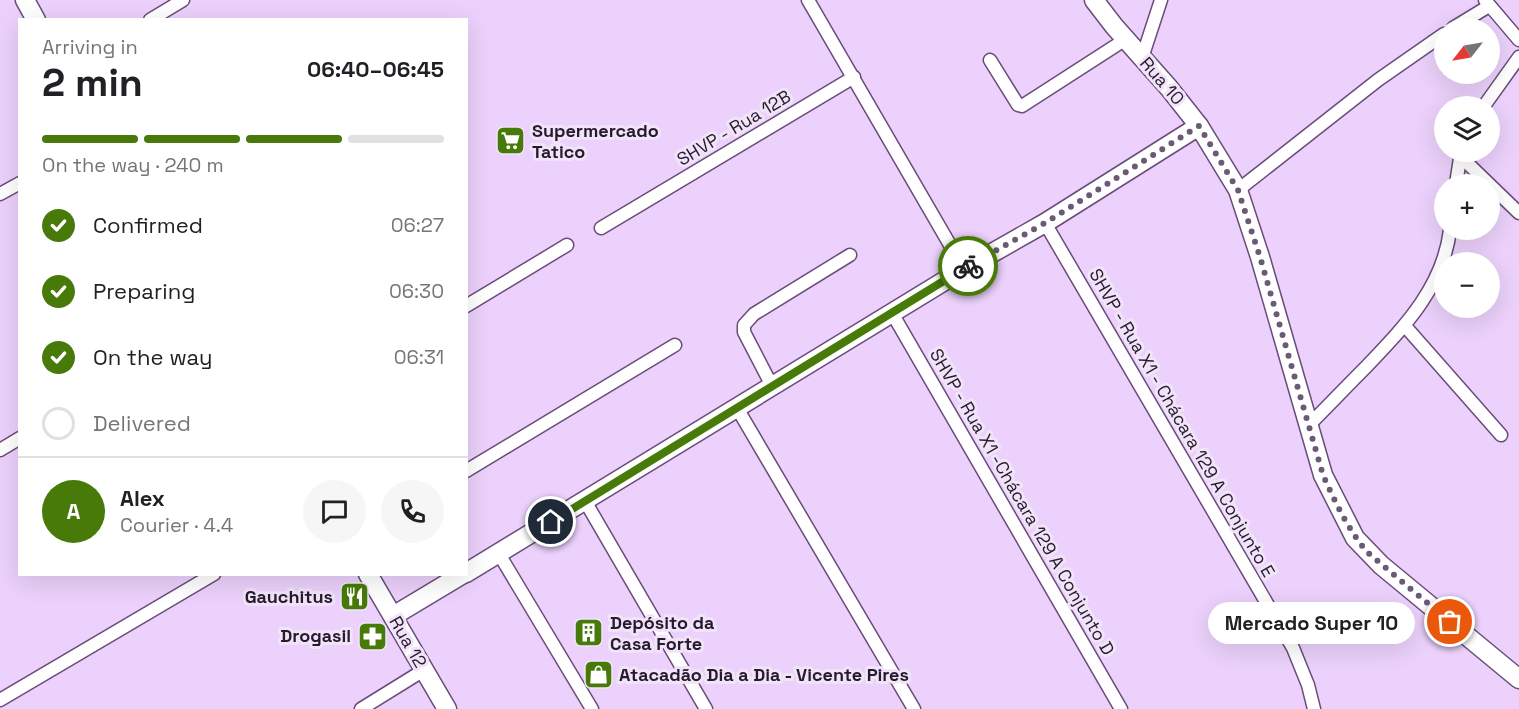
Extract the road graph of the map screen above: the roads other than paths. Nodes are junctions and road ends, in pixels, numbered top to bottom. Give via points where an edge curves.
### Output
1 (25, 0) edge
2 (183, 0) edge
3 (808, 0) edge
4 (1094, 0) edge
5 (1161, 0) edge
6 (1487, 3) edge
7 (35, 18) edge
8 (153, 18) edge
9 (1467, 18) edge
10 (1126, 39) junction
11 (1519, 40) edge
12 (1434, 41) edge
13 (1519, 57) edge
14 (1142, 58) junction
15 (990, 60) dead end
16 (854, 77) junction
17 (1491, 96) edge
18 (1199, 126) junction
19 (1468, 162) edge
20 (1479, 174) edge
21 (18, 184) edge
22 (1238, 190) junction
23 (0, 194) edge
24 (1500, 195) edge
25 (1519, 213) edge
26 (1045, 223) junction
27 (601, 228) dead end
28 (1448, 240) edge
29 (567, 245) dead end
30 (850, 255) dead end
31 (964, 269) junction
32 (468, 305) edge
33 (892, 313) junction
34 (1405, 326) junction
35 (675, 345) dead end
36 (772, 386) junction
37 (737, 408) junction
38 (1308, 426) junction
39 (1501, 435) dead end
40 (18, 439) edge
41 (0, 450) edge
42 (468, 470) edge
43 (585, 501) junction
44 (499, 554) junction
45 (468, 572) edge
46 (210, 576) edge
47 (369, 576) edge
48 (462, 576) edge
49 (393, 616) junction
50 (424, 670) junction
51 (1519, 679) edge
52 (0, 700) edge
53 (361, 709) edge
54 (447, 709) edge
55 (592, 709) edge
56 (706, 709) edge
57 (914, 709) edge
58 (1120, 709) edge
59 (1314, 709) edge

1 - 7 street
2 - 8 street
3 - 16 street
4 - 10 street, Rua 10
5 - 14 street
6 - 9 street
6 - 11 street
10 - 14 street, Rua 10
10 - 15 street via 1022,106
12 - 22 street
13 - 17 street
14 - 18 street, Rua 10
16 - 27 street, SHVP - Rua 12B
16 - 31 street
18 - 22 street, Rua 10
18 - 26 street
19 - 20 street
21 - 23 street
22 - 38 street, Rua 10
24 - 25 street
26 - 31 street
26 - 59 street, SHVP - Rua X1 - Chácara 129 A Conjunto E via 1293,648
28 - 34 street via 1441,269
29 - 32 street
30 - 36 street via 754,314 744,325
31 - 33 street
33 - 36 street
33 - 58 street, SHVP - Rua X1 -Chácara 129 A Conjunto D
34 - 38 street
34 - 39 street
35 - 42 street
36 - 37 street
37 - 43 street
37 - 57 street
38 - 51 street, Rua 10 via 1323,475 1355,538 1381,565
40 - 41 street
43 - 44 street
43 - 56 street
44 - 45 street
44 - 55 street
46 - 52 street
47 - 49 street, Rua 12
48 - 49 street
49 - 50 street, Rua 12
50 - 53 street
50 - 54 street, Rua 12

